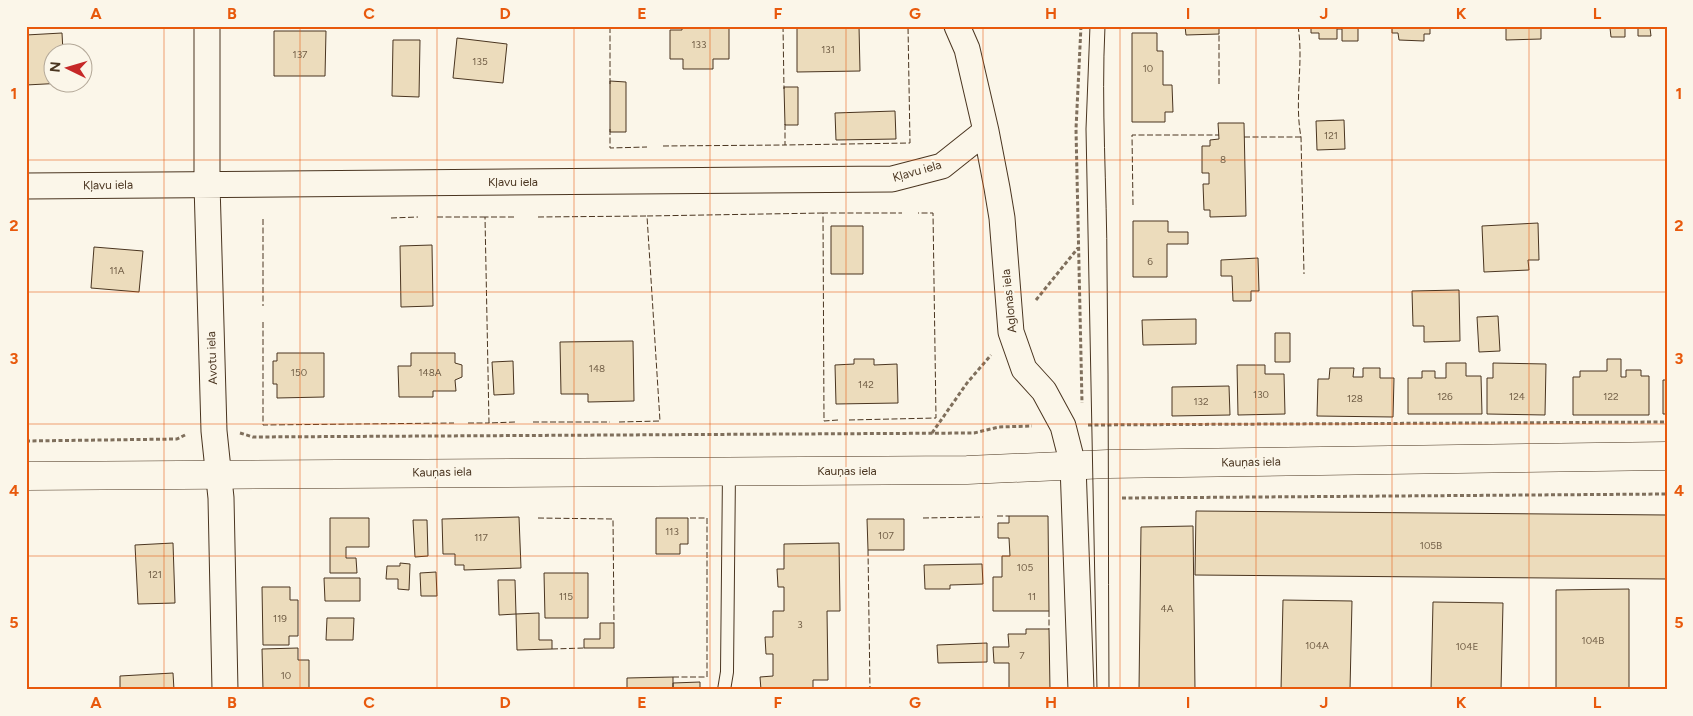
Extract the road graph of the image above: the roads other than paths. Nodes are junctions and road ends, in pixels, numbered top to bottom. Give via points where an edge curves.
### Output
1 (207, 26) edge
2 (957, 26) edge
3 (970, 38) edge
4 (986, 131) junction
5 (207, 184) junction
6 (26, 186) edge
7 (1667, 456) edge
8 (1073, 465) junction
9 (729, 471) junction
10 (218, 474) junction
11 (26, 476) edge
12 (225, 690) edge
13 (724, 690) edge
14 (1080, 690) edge

1 - 5 street, Avotu iela
2 - 3 street, Aglonas iela
3 - 4 street, Aglonas iela
4 - 5 street, Kļavu iela via 942,166 892,179
4 - 8 street, Aglonas iela via 1002,218 1010,332 1024,369 1044,391 1063,426
5 - 6 street, Kļavu iela
5 - 10 street, Avotu iela
7 - 8 street, Kauņas iela
8 - 9 street, Kauņas iela via 967,470
8 - 14 street, Aglonas iela
9 - 10 street, Kauņas iela
9 - 13 lane via 727,672
10 - 11 street, Kauņas iela
10 - 12 street, Avotu iela

